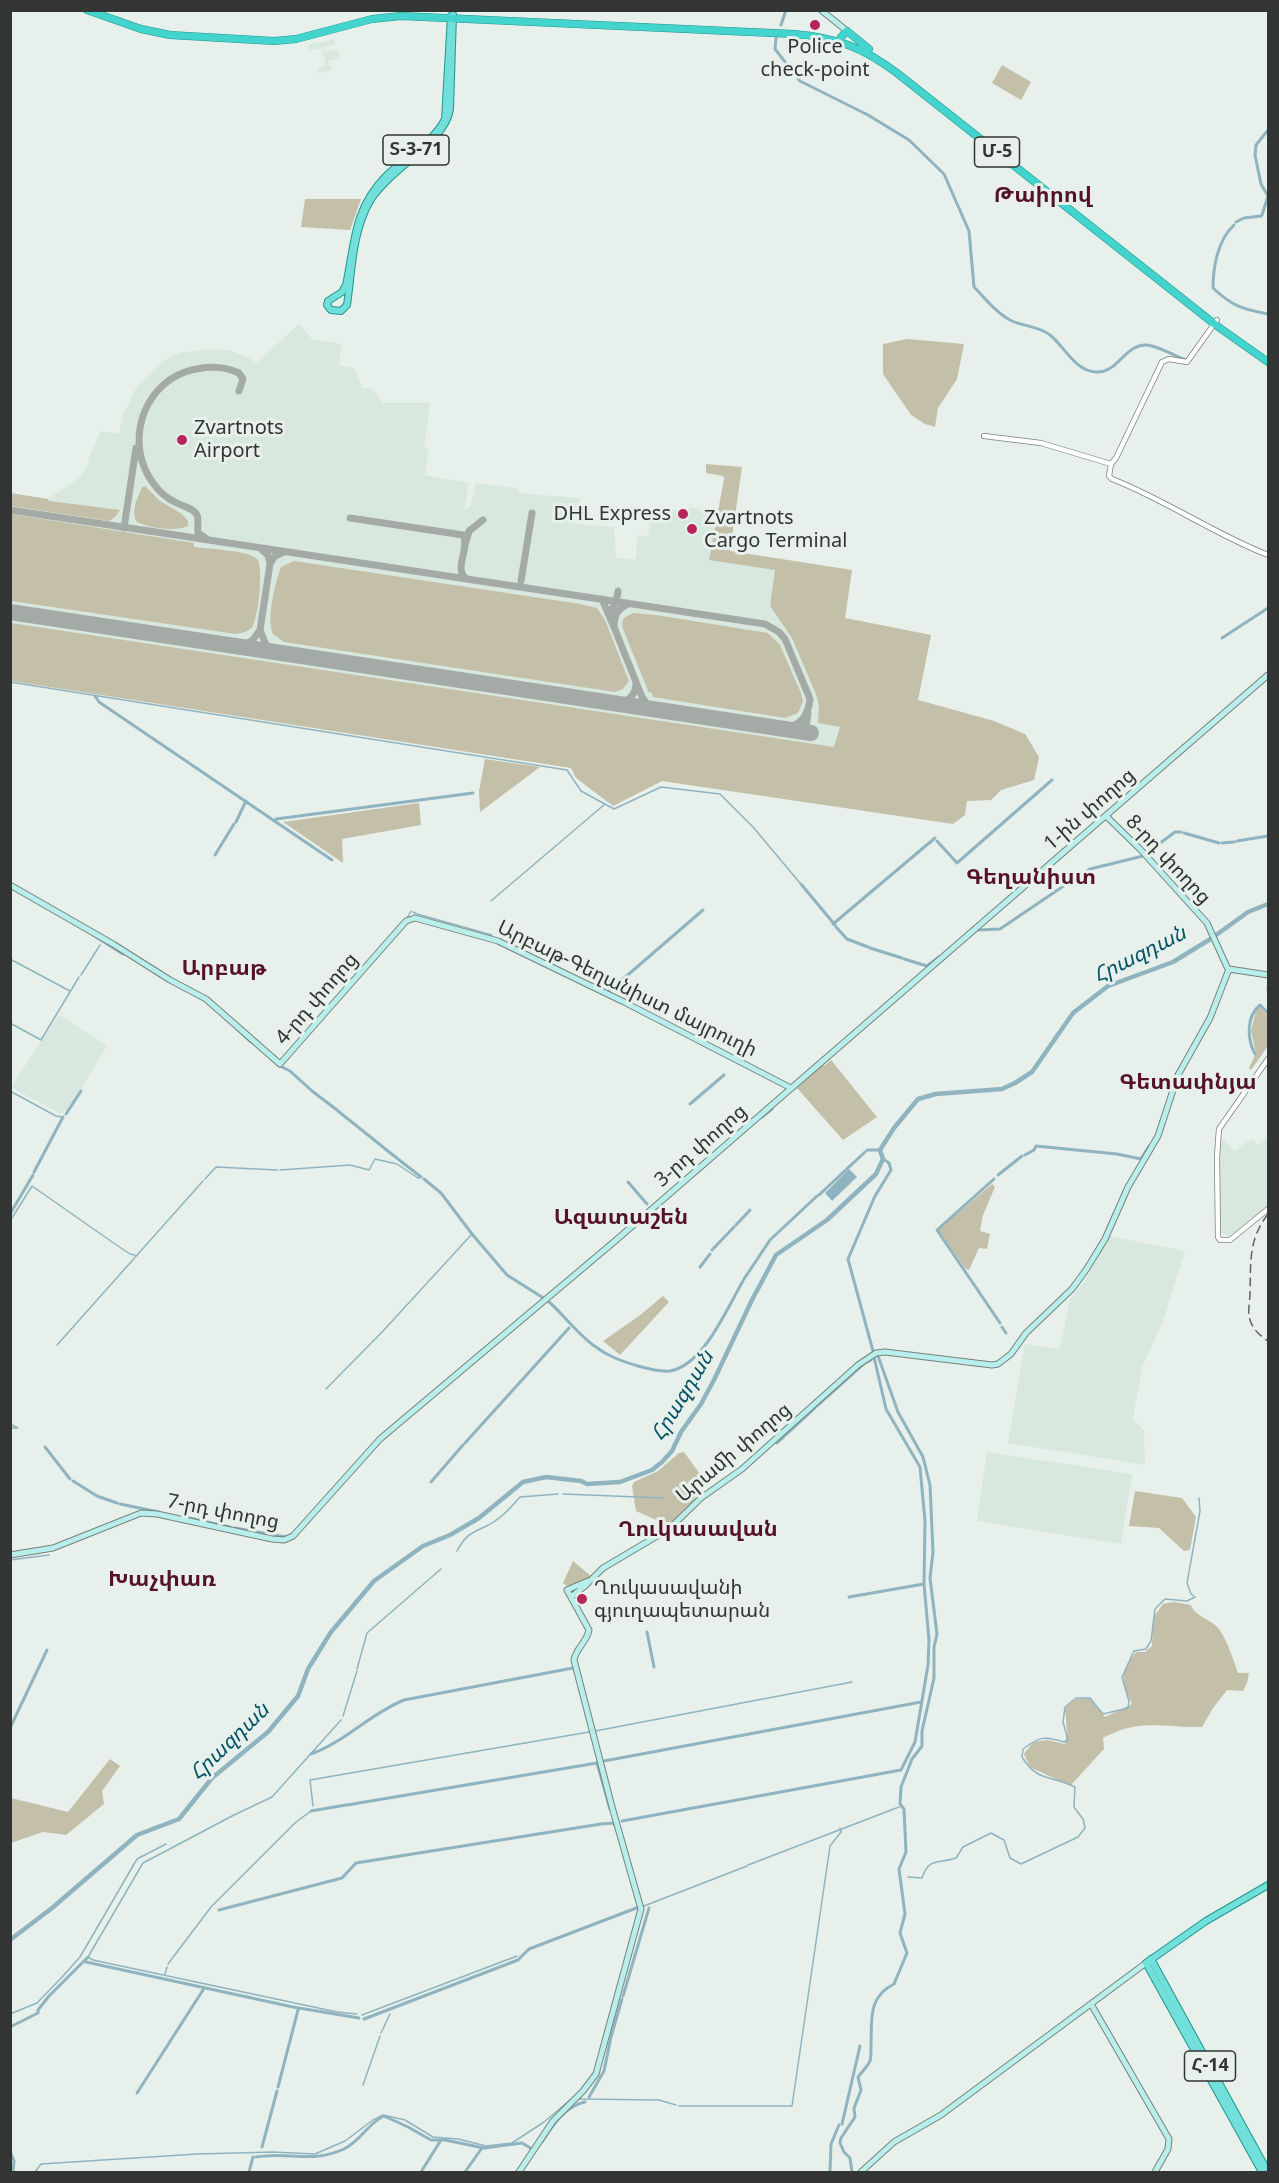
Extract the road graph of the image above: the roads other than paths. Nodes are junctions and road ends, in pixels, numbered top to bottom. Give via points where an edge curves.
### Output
1 (87, 10) edge
2 (100, 10) edge
3 (820, 10) edge
4 (454, 18) junction
5 (144, 28) junction
6 (847, 31) junction
7 (826, 35) junction
8 (840, 37) junction
9 (860, 47) junction
10 (869, 49) junction
11 (334, 296) junction
12 (346, 305) junction
13 (1214, 323) junction
14 (1269, 360) edge
15 (984, 436) dead end
16 (1111, 464) junction
17 (1269, 555) edge
18 (1269, 675) edge
19 (1106, 816) junction
20 (10, 885) edge
21 (412, 918) joint
22 (1229, 969) junction
23 (1269, 975) edge
24 (1269, 1059) edge
25 (792, 1087) junction
26 (1269, 1209) edge
27 (380, 1439) joint
28 (10, 1555) edge
29 (588, 1581) junction
30 (571, 1597) junction
31 (1269, 1885) edge
32 (1149, 1961) junction
33 (1091, 2004) junction
34 (519, 2172) edge
35 (861, 2172) edge
36 (1155, 2172) edge
37 (1262, 2172) edge
38 (1269, 2172) edge

1 - 5 highway, Մ-5
2 - 5 highway, Մ-5
3 - 6 main road
4 - 5 highway, Մ-5 via 389,16 286,40 184,37
4 - 7 highway, Մ-5
4 - 11 main road, Տ-3-71 via 444,121 369,198 357,225 346,285
4 - 12 main road, Տ-3-71 via 448,118 440,133 384,182 368,205 358,231
6 - 8 highway
6 - 10 highway
7 - 8 highway, Մ-5
7 - 9 highway, Մ-5
8 - 9 highway, Մ-5
9 - 10 highway, Մ-5
9 - 13 highway, Մ-5
10 - 13 highway, Մ-5 via 1133,254
11 - 12 main road via 342,298
11 - 12 main road via 327,302 330,309 340,311
13 - 14 highway, Մ-5
13 - 16 street via 1187,362 1162,362
15 - 16 street via 1041,443
16 - 17 street via 1109,476
18 - 19 main road, 1-ին փողոց
19 - 22 main road, 8-րդ փողոց via 1208,925
19 - 25 main road, 1-ին փողոց
20 - 21 main road, 4-րդ փողոց via 206,999 280,1064
21 - 25 main road, Արբաթ-Գեղանիստ մայրուղի via 498,941
22 - 23 main road
22 - 29 main road, Արամի փողոց via 1210,1018 1178,1075 1158,1136 1128,1187 1105,1239 1077,1284 1026,1333 1011,1354 998,1364 878,1352 866,1358 669,1529
24 - 26 street via 1218,1132 1220,1240 1230,1240
25 - 27 main road, 3-րդ փողոց
27 - 28 main road, 7-րդ փողոց via 289,1538 272,1539 141,1513 52,1548
29 - 30 main road, Արամի փողոց
29 - 30 main road, Արամի փողոց via 567,1590
30 - 34 main road, Արամի փողոց via 590,1630 574,1660 641,1902 640,1917 596,2074 553,2121
31 - 32 main road via 1206,1921
32 - 33 main road
32 - 37 main road, Հ-14
32 - 38 main road, Հ-14
33 - 35 main road via 941,2115 894,2142
33 - 36 main road via 1169,2139

